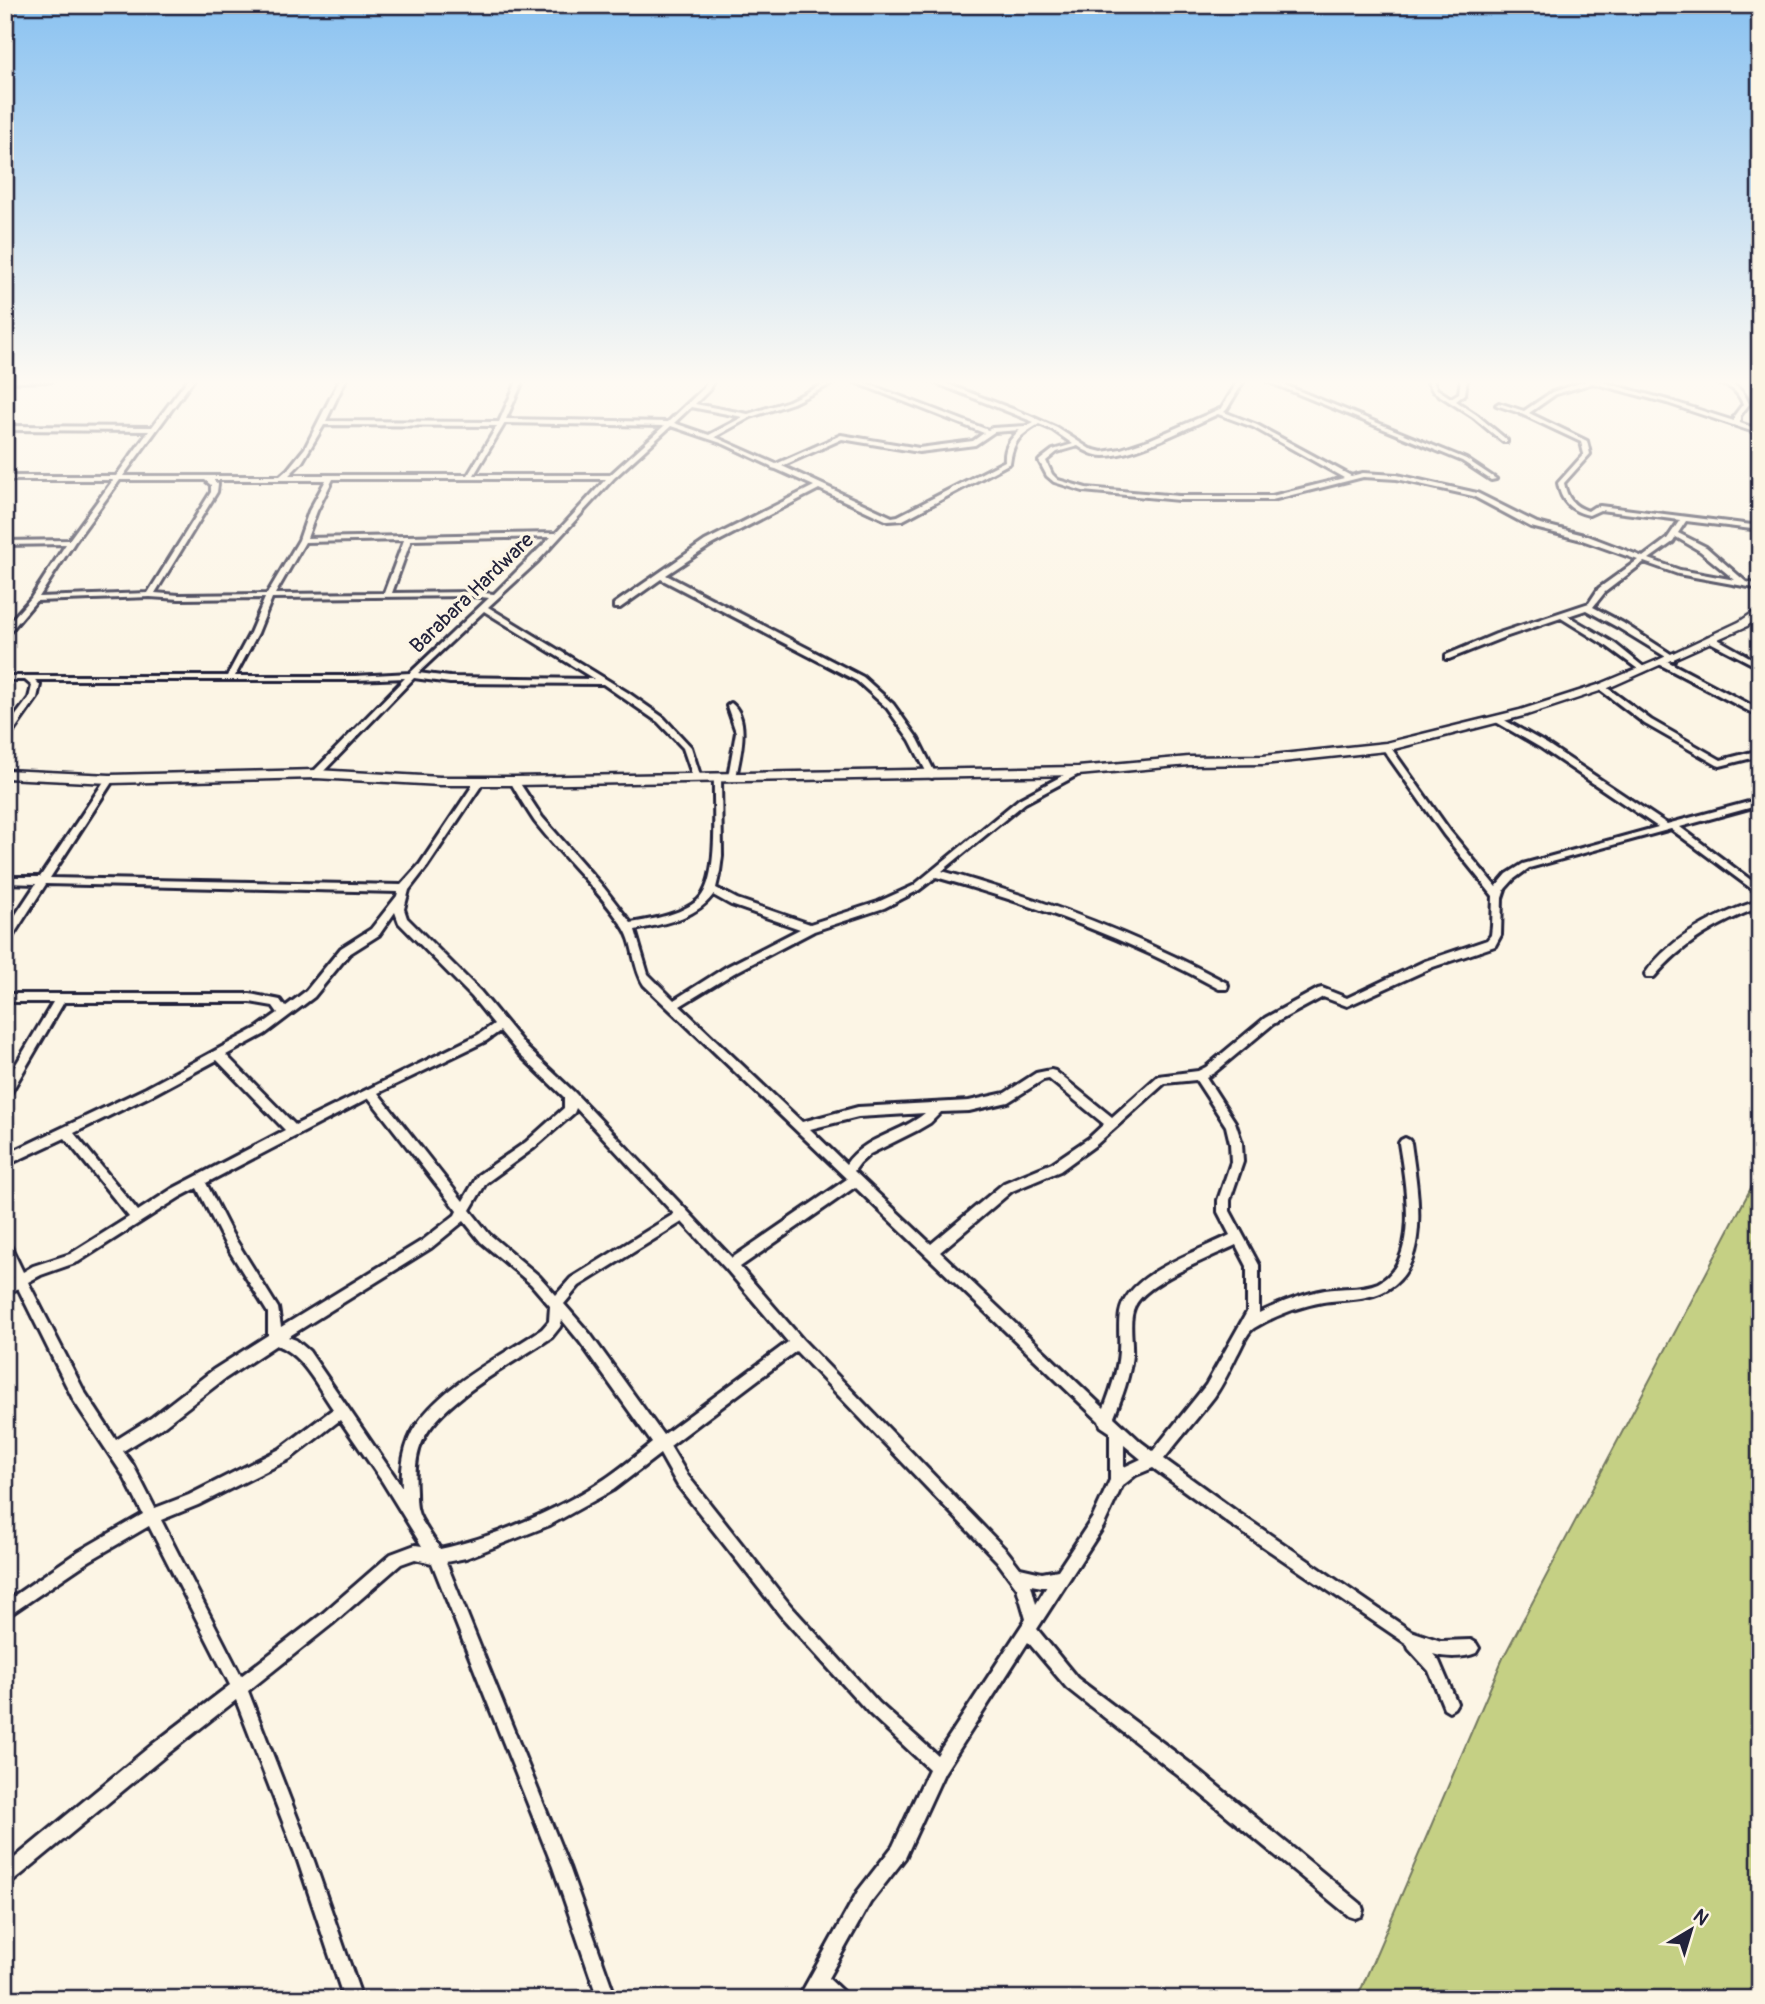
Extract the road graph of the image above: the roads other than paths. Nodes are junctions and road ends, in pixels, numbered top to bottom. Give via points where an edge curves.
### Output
1 (122, 473) edge
2 (289, 473) edge
3 (300, 473) edge
4 (473, 473) edge
5 (617, 473) edge
6 (786, 473) edge
7 (988, 473) edge
8 (1048, 473) edge
9 (1339, 473) edge
10 (1482, 473) edge
11 (1570, 473) edge
12 (470, 477) junction
13 (612, 477) junction
14 (5, 478) edge
15 (281, 478) junction
16 (1349, 478) junction
17 (208, 479) junction
18 (234, 479) junction
19 (306, 479) junction
20 (330, 479) junction
21 (117, 480) junction
22 (1493, 480) dead end
23 (216, 487) junction
24 (817, 487) junction
25 (1684, 519) junction
26 (1760, 528) edge
27 (1675, 534) junction
28 (556, 536) junction
29 (408, 538) junction
30 (303, 540) junction
31 (5, 542) edge
32 (71, 542) junction
33 (1643, 559) junction
34 (662, 576) junction
35 (1745, 585) junction
36 (1760, 587) edge
37 (150, 594) junction
38 (270, 595) junction
39 (387, 595) junction
40 (494, 598) junction
41 (33, 599) junction
42 (617, 606) dead end
43 (1587, 607) junction
44 (484, 608) junction
45 (1760, 611) edge
46 (1563, 616) junction
47 (5, 632) edge
48 (1711, 639) junction
49 (1450, 657) dead end
50 (1667, 660) junction
51 (1757, 662) edge
52 (1642, 670) junction
53 (412, 675) junction
54 (230, 677) junction
55 (5, 678) edge
56 (27, 678) junction
57 (66, 678) junction
58 (604, 682) junction
59 (1602, 687) junction
60 (33, 698) junction
61 (731, 706) dead end
62 (1760, 715) edge
63 (1499, 720) junction
64 (5, 737) edge
65 (1386, 747) junction
66 (1760, 752) edge
67 (1078, 771) junction
68 (5, 774) edge
69 (316, 774) junction
70 (932, 775) junction
71 (696, 778) junction
72 (718, 778) junction
73 (732, 778) junction
74 (110, 779) junction
75 (480, 781) junction
76 (514, 781) junction
77 (1760, 802) edge
78 (1670, 827) junction
79 (936, 873) junction
80 (5, 880) edge
81 (42, 881) junction
82 (711, 890) junction
83 (1760, 892) edge
84 (402, 894) junction
85 (1497, 895) junction
86 (1760, 903) edge
87 (629, 927) junction
88 (810, 928) junction
89 (5, 939) edge
90 (1650, 974) dead end
91 (1223, 986) dead end
92 (5, 998) edge
93 (61, 998) junction
94 (672, 1006) junction
95 (285, 1014) junction
96 (502, 1024) junction
97 (218, 1054) junction
98 (1199, 1075) junction
99 (371, 1092) junction
100 (5, 1093) edge
101 (570, 1095) junction
102 (937, 1109) junction
103 (1112, 1124) junction
104 (800, 1127) junction
105 (67, 1132) junction
106 (295, 1132) junction
107 (1405, 1143) dead end
108 (7, 1158) edge
109 (852, 1175) junction
110 (199, 1181) junction
111 (465, 1209) junction
112 (682, 1216) junction
113 (136, 1217) junction
114 (1238, 1237) junction
115 (5, 1247) edge
116 (932, 1251) junction
117 (731, 1266) junction
118 (21, 1280) junction
119 (5, 1289) edge
120 (556, 1304) junction
121 (1249, 1324) junction
122 (275, 1338) junction
123 (797, 1343) junction
124 (342, 1410) junction
125 (1111, 1426) junction
126 (662, 1445) junction
127 (113, 1449) junction
128 (1153, 1461) junction
129 (1117, 1481) junction
130 (411, 1513) junction
131 (151, 1517) junction
132 (438, 1557) junction
133 (1018, 1575) junction
134 (1060, 1577) junction
135 (5, 1611) edge
136 (1030, 1624) junction
137 (1407, 1637) junction
138 (1471, 1648) dead end
139 (239, 1688) junction
140 (1449, 1703) dead end
141 (938, 1767) junction
142 (5, 1877) edge
143 (1355, 1910) dead end
144 (819, 1981) junction
145 (353, 1999) edge
146 (607, 1999) edge
147 (807, 1999) edge
148 (838, 1999) edge

1 - 21 street
2 - 15 street
3 - 19 street
4 - 12 street
5 - 13 street, Barabara Hardware
6 - 24 street
7 - 24 street via 900,518 886,519
8 - 16 street via 1059,482 1109,494 1179,498 1272,498
9 - 16 street
10 - 22 street
11 - 25 street via 1561,483 1573,509
12 - 13 street
12 - 20 street
13 - 28 street, Barabara Hardware
14 - 21 street
15 - 18 street
15 - 19 street
16 - 33 street via 1381,475 1471,492 1534,525
17 - 18 street
17 - 21 street
17 - 23 street
18 - 23 street
19 - 20 street
20 - 30 street
21 - 32 street
23 - 37 street
24 - 34 street via 708,543
25 - 26 street
25 - 27 street
27 - 33 street
27 - 35 street via 1703,549
28 - 29 street
28 - 40 street, Barabara Hardware
29 - 30 street
29 - 39 street
30 - 38 street
31 - 32 street
32 - 41 street
33 - 35 street via 1699,577
33 - 43 street
34 - 42 street
34 - 70 street via 860,679 890,706
35 - 36 street
37 - 38 street
37 - 41 street
38 - 39 street
38 - 54 street
39 - 40 street via 485,594
40 - 44 street, Barabara Hardware
41 - 47 street
43 - 46 street
43 - 50 street via 1629,630
44 - 53 street, Barabara Hardware
44 - 58 street
45 - 48 street
46 - 49 street
46 - 52 street
48 - 50 street
48 - 51 street
50 - 52 street
50 - 62 street
52 - 59 street
53 - 54 street
53 - 58 street via 450,680
53 - 69 street, Barabara Hardware
54 - 57 street
55 - 56 street
56 - 57 street
56 - 60 street via 36,685
57 - 60 street
58 - 71 street via 676,734 687,747
59 - 63 street
59 - 66 street via 1648,722 1720,763
60 - 64 street
61 - 73 street via 740,732
63 - 65 street
63 - 78 street
65 - 67 street
65 - 85 street
67 - 70 street
67 - 79 street via 1021,801
68 - 74 street
69 - 74 street
69 - 75 street
70 - 73 street
71 - 72 street
71 - 76 street
72 - 73 street
72 - 82 street via 719,829
74 - 81 street
75 - 76 street
75 - 84 street
76 - 87 street
77 - 78 street
78 - 83 street
78 - 85 street via 1526,866 1503,883
79 - 88 street via 881,905
79 - 91 street via 1110,930
80 - 81 street
81 - 84 street
81 - 89 street
82 - 87 street via 700,903 673,918
82 - 88 street
84 - 95 street via 375,932 345,951 310,994
84 - 96 street via 399,909 403,920
85 - 98 street via 1496,933 1491,943 1429,964 1347,1002 1326,992 1316,995 1269,1021
86 - 90 street via 1696,931
87 - 94 street via 643,976
88 - 94 street
92 - 93 street
93 - 95 street via 250,998 276,1003
93 - 100 street
94 - 104 street
95 - 97 street
96 - 99 street
96 - 101 street via 523,1051
97 - 105 street
97 - 106 street
98 - 103 street via 1162,1079
98 - 114 street via 1234,1133 1237,1162 1223,1212
99 - 106 street
99 - 111 street
101 - 111 street via 570,1110 530,1146 482,1179
101 - 112 street
102 - 103 street via 1008,1097 1051,1074
102 - 104 street via 858,1112
102 - 109 street via 918,1127 861,1151
103 - 116 street via 1056,1167 1008,1186
104 - 109 street
105 - 108 street
105 - 113 street
106 - 110 street
107 - 121 street via 1413,1229 1394,1279 1366,1292 1299,1303
109 - 116 street
109 - 117 street
110 - 113 street
110 - 122 street via 274,1312
111 - 120 street via 485,1238
111 - 122 street via 427,1244
112 - 117 street
112 - 120 street via 575,1282
113 - 118 street via 74,1258
114 - 121 street via 1253,1265 1254,1302
114 - 125 street via 1151,1282 1134,1296
115 - 118 street
116 - 125 street
117 - 123 street
118 - 119 street
118 - 127 street via 79,1396
120 - 126 street
120 - 130 street via 555,1323 547,1333 470,1384 416,1438 409,1460
121 - 128 street via 1211,1390
122 - 124 street via 304,1355
122 - 127 street
123 - 126 street
123 - 133 street
124 - 130 street
124 - 131 street via 285,1454
125 - 128 street
125 - 129 street
126 - 132 street via 608,1485 545,1520
126 - 141 street via 683,1481 785,1610 874,1708
127 - 131 street
128 - 129 street
128 - 137 street
129 - 134 street via 1098,1522
130 - 132 street
131 - 135 street
131 - 139 street
132 - 139 street via 415,1552 396,1559
132 - 146 street via 561,1867
133 - 134 street via 1042,1580
133 - 136 street via 1027,1593
134 - 136 street
136 - 141 street
136 - 143 street via 1072,1683
137 - 138 street via 1440,1649
137 - 140 street via 1434,1666
139 - 142 street
139 - 145 street
141 - 144 street via 899,1852 864,1897
144 - 147 street
144 - 148 street

